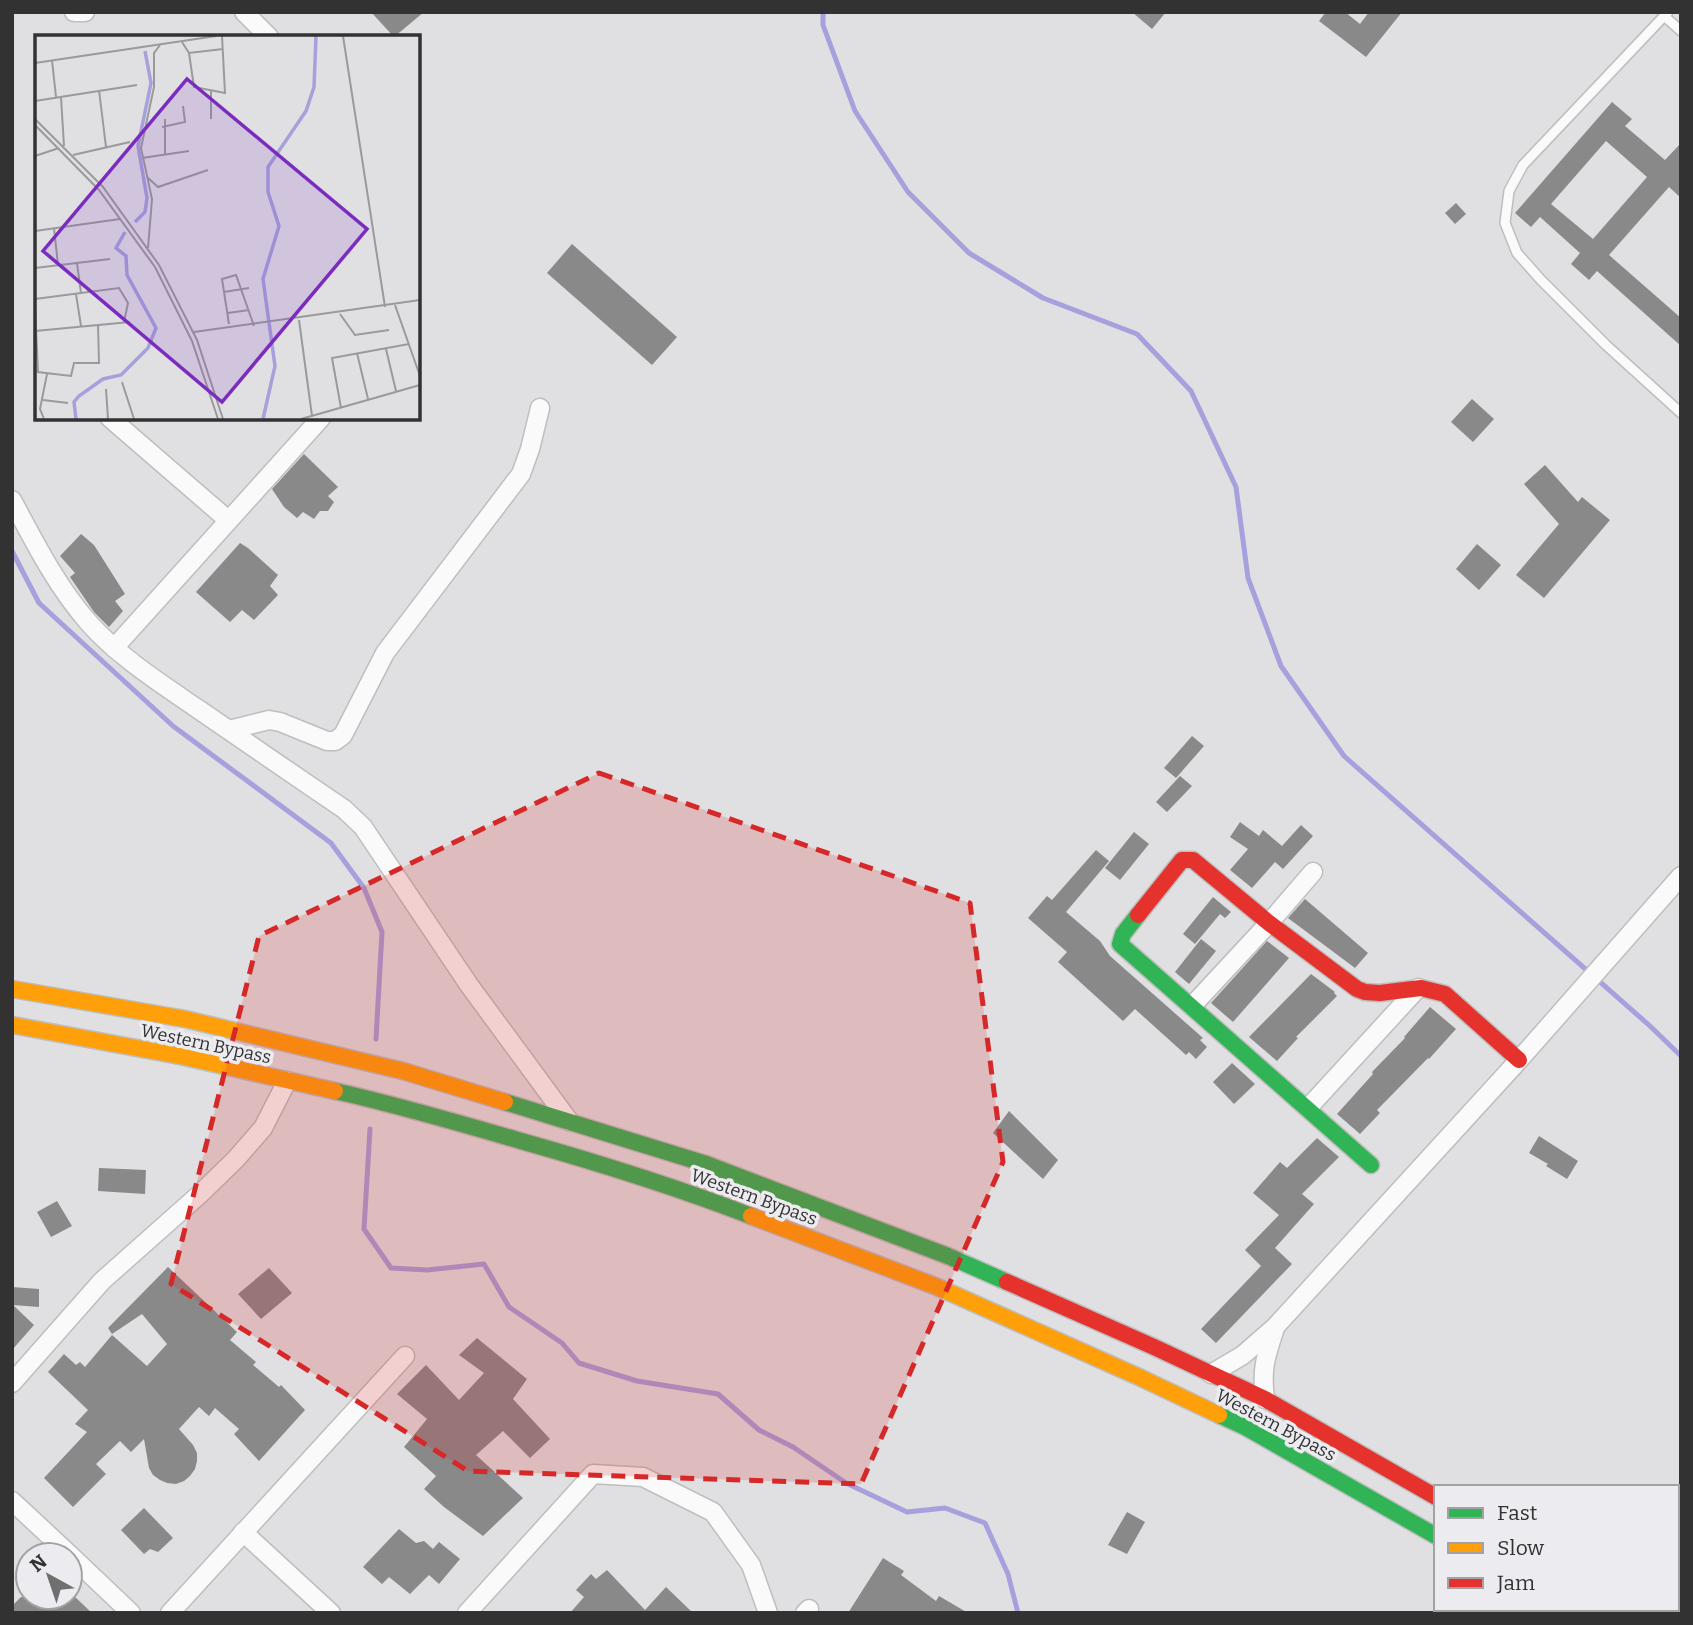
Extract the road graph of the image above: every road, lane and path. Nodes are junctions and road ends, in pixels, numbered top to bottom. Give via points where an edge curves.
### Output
1 (74, 12) edge
2 (85, 12) edge
3 (244, 12) edge
4 (1666, 14) edge
5 (1681, 31) edge
6 (267, 35) edge
7 (540, 408) dead end
8 (1681, 412) edge
9 (112, 420) edge
10 (319, 420) edge
11 (12, 500) edge
12 (228, 520) junction
13 (114, 648) junction
14 (229, 730) junction
15 (1313, 872) dead end
16 (1681, 876) edge
17 (1269, 923) junction
18 (1418, 988) junction
19 (12, 989) edge
20 (1192, 1006) junction
21 (12, 1024) edge
22 (1519, 1060) junction
23 (287, 1081) junction
24 (1308, 1108) junction
25 (569, 1121) junction
26 (1371, 1165) dead end
27 (1276, 1327) junction
28 (405, 1356) dead end
29 (1211, 1374) junction
30 (12, 1383) edge
31 (1265, 1399) junction
32 (1434, 1496) edge
33 (12, 1501) edge
34 (243, 1532) junction
35 (1434, 1535) edge
36 (55, 1541) edge
37 (84, 1568) edge
38 (131, 1613) edge
39 (170, 1613) edge
40 (331, 1613) edge
41 (467, 1613) edge
42 (768, 1613) edge

1 - 2 street
3 - 6 street
4 - 5 lane
4 - 8 lane via 1523,165 1508,191 1505,223 1517,253 1541,280
7 - 14 street via 521,474 385,653 343,735 327,741 269,720
9 - 12 street
10 - 12 street
11 - 13 street via 55,579
12 - 13 street
13 - 14 street
14 - 25 street via 363,827 469,985
15 - 17 street
16 - 22 street
17 - 18 main road via 1367,994
17 - 20 street
17 - 20 main road via 1193,860 1178,864 1120,944
18 - 22 main road via 1445,994
18 - 24 street
19 - 25 main road, Western Bypass via 185,1019 403,1072
20 - 24 main road
21 - 23 main road, Western Bypass
22 - 27 street
23 - 30 street via 263,1128 236,1159 102,1281
23 - 35 main road, Western Bypass via 402,1106 682,1190 935,1286 1229,1419
24 - 26 main road
25 - 29 main road, Western Bypass via 706,1164 948,1256
27 - 29 street
27 - 31 street via 1262,1378
28 - 34 street
29 - 31 main road, Western Bypass
31 - 32 main road, Western Bypass
33 - 36 street
34 - 39 street
34 - 40 street
37 - 38 street
41 - 42 street via 593,1474 643,1477 713,1511 751,1564

